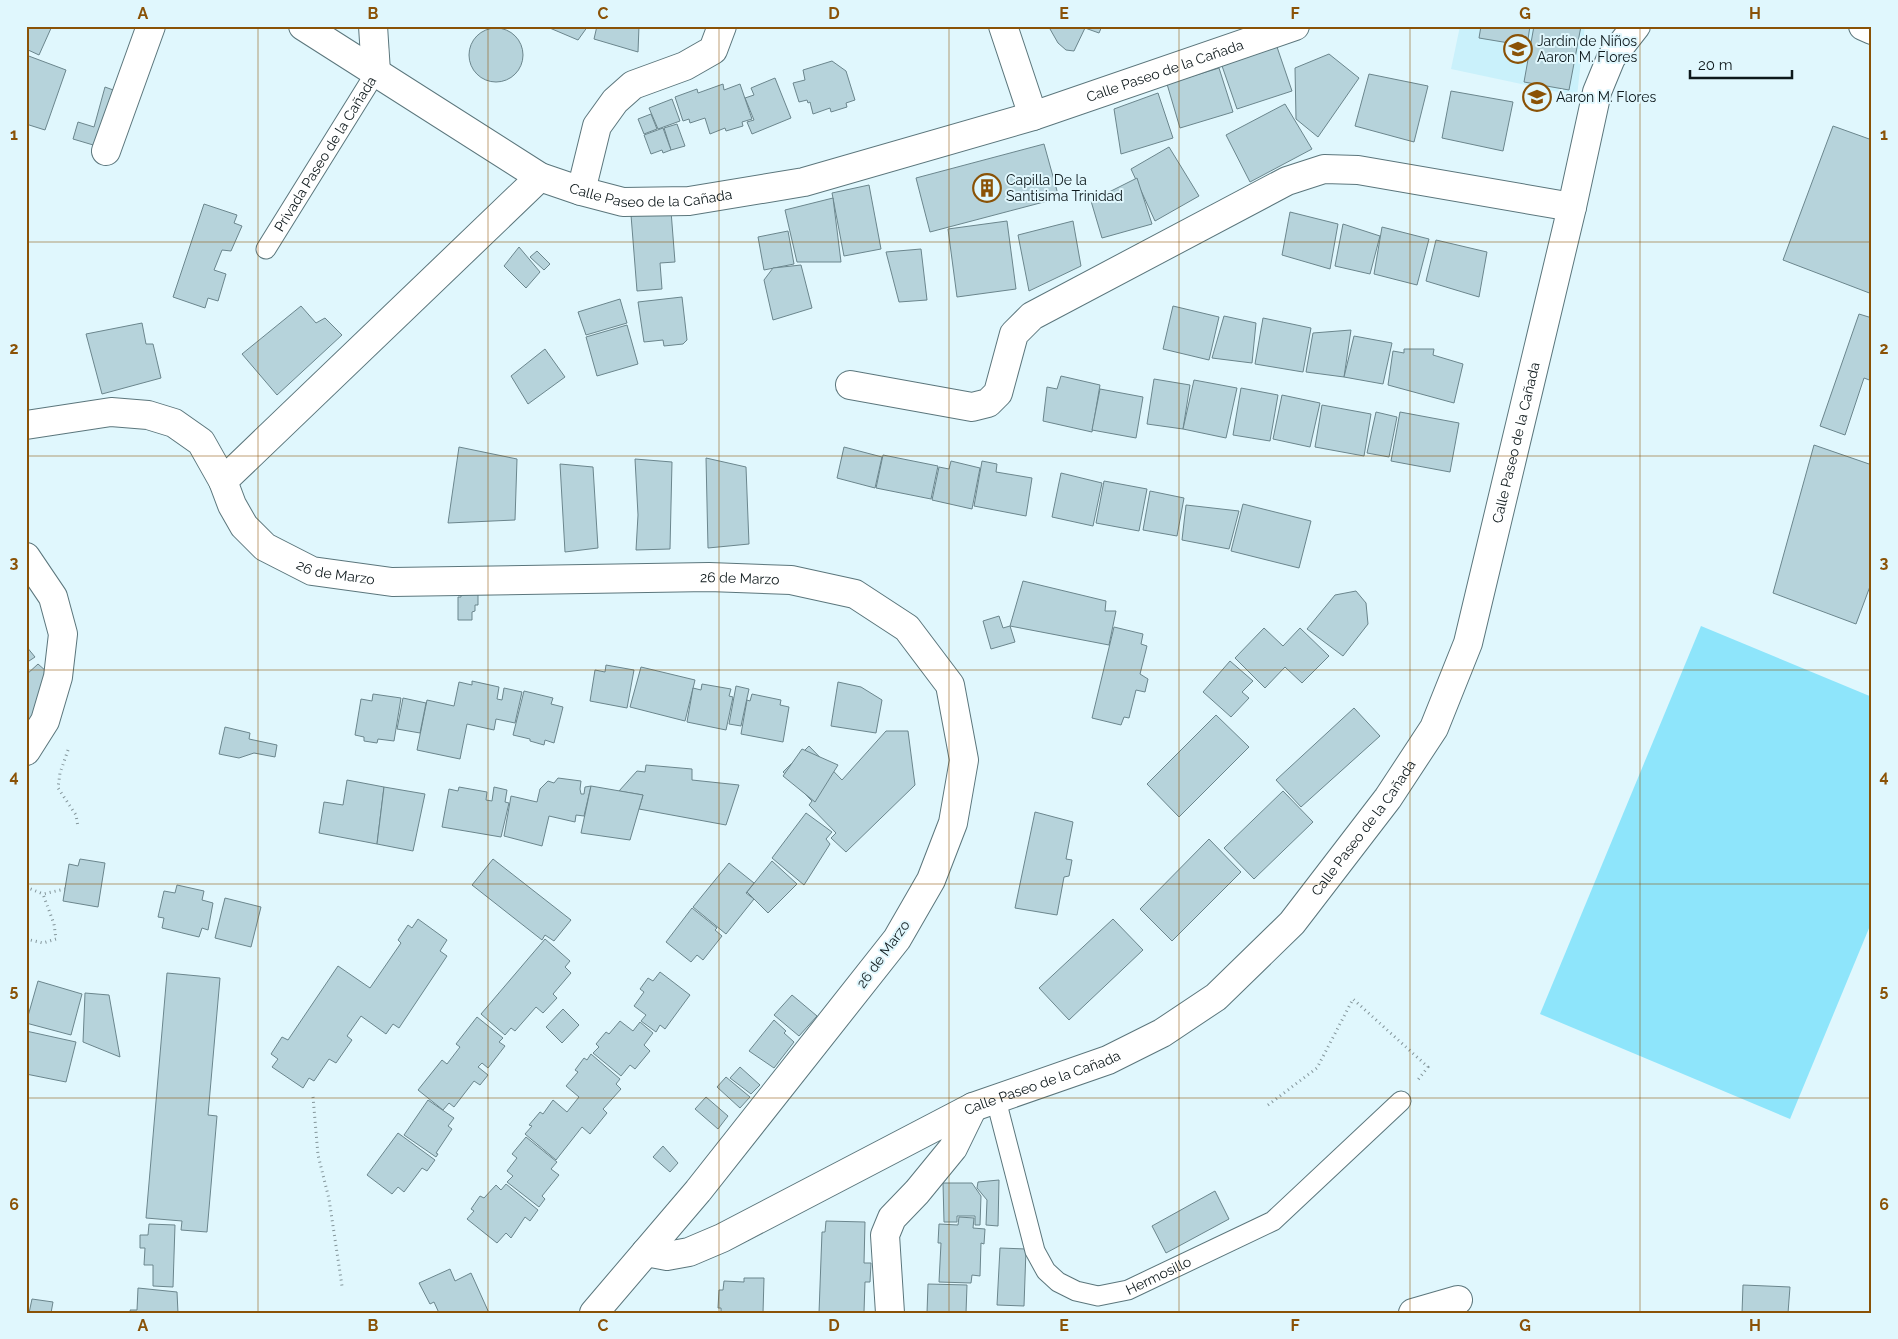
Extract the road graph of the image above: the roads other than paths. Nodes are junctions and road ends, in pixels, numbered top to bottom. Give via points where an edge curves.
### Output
1 (151, 26) edge
2 (303, 26) edge
3 (373, 26) edge
4 (722, 26) edge
5 (1003, 26) edge
6 (1295, 26) edge
7 (1636, 26) edge
8 (1863, 26) edge
9 (1872, 30) edge
10 (376, 72) junction
11 (1033, 116) junction
12 (106, 151) dead end
13 (540, 176) junction
14 (581, 191) junction
15 (1572, 207) junction
16 (266, 248) dead end
17 (850, 385) dead end
18 (26, 425) edge
19 (223, 481) junction
20 (26, 557) edge
21 (26, 751) edge
22 (1401, 1101) road end
23 (984, 1103) junction
24 (646, 1252) junction
25 (1458, 1300) dead end
26 (594, 1313) edge
27 (890, 1313) edge
28 (1413, 1313) edge

1 - 12 street
2 - 10 street, Calle Paseo de la Cañada
3 - 10 street, Privada Paseo de la Cañada
4 - 14 street via 712,50 685,66 632,85 615,101 597,126
5 - 11 street
6 - 11 street, Calle Paseo de la Cañada
7 - 15 street, Calle Paseo de la Cañada via 1611,58 1597,92
8 - 9 street
10 - 13 street, Calle Paseo de la Cañada
10 - 16 lane, Privada Paseo de la Cañada
11 - 14 street, Calle Paseo de la Cañada via 804,182 775,187 689,201 623,202
13 - 14 street, Calle Paseo de la Cañada
13 - 19 street
15 - 17 street via 1358,170 1324,169 1287,181 1032,316 1014,334 998,393 988,402 972,407
15 - 23 street, Calle Paseo de la Cañada via 1468,643 1429,736 1388,798 1292,924 1216,997 1162,1034 1108,1060
18 - 19 street, 26 de Marzo via 111,412 148,414 174,423 201,442
19 - 24 street, 26 de Marzo via 244,526 265,547 312,571 392,582 709,577 791,580 855,594 907,628 950,685 964,760 952,823 931,880 898,939 736,1145
20 - 21 street via 54,596 63,634 58,677 45,721
22 - 23 lane, Hermosillo via 1273,1221 1128,1290 1098,1296 1058,1282 1046,1271
23 - 24 street, Calle Paseo de la Cañada via 722,1238 689,1252 667,1256
23 - 27 street via 953,1148 892,1218 885,1235
24 - 26 street, 26 de Marzo
25 - 28 street

